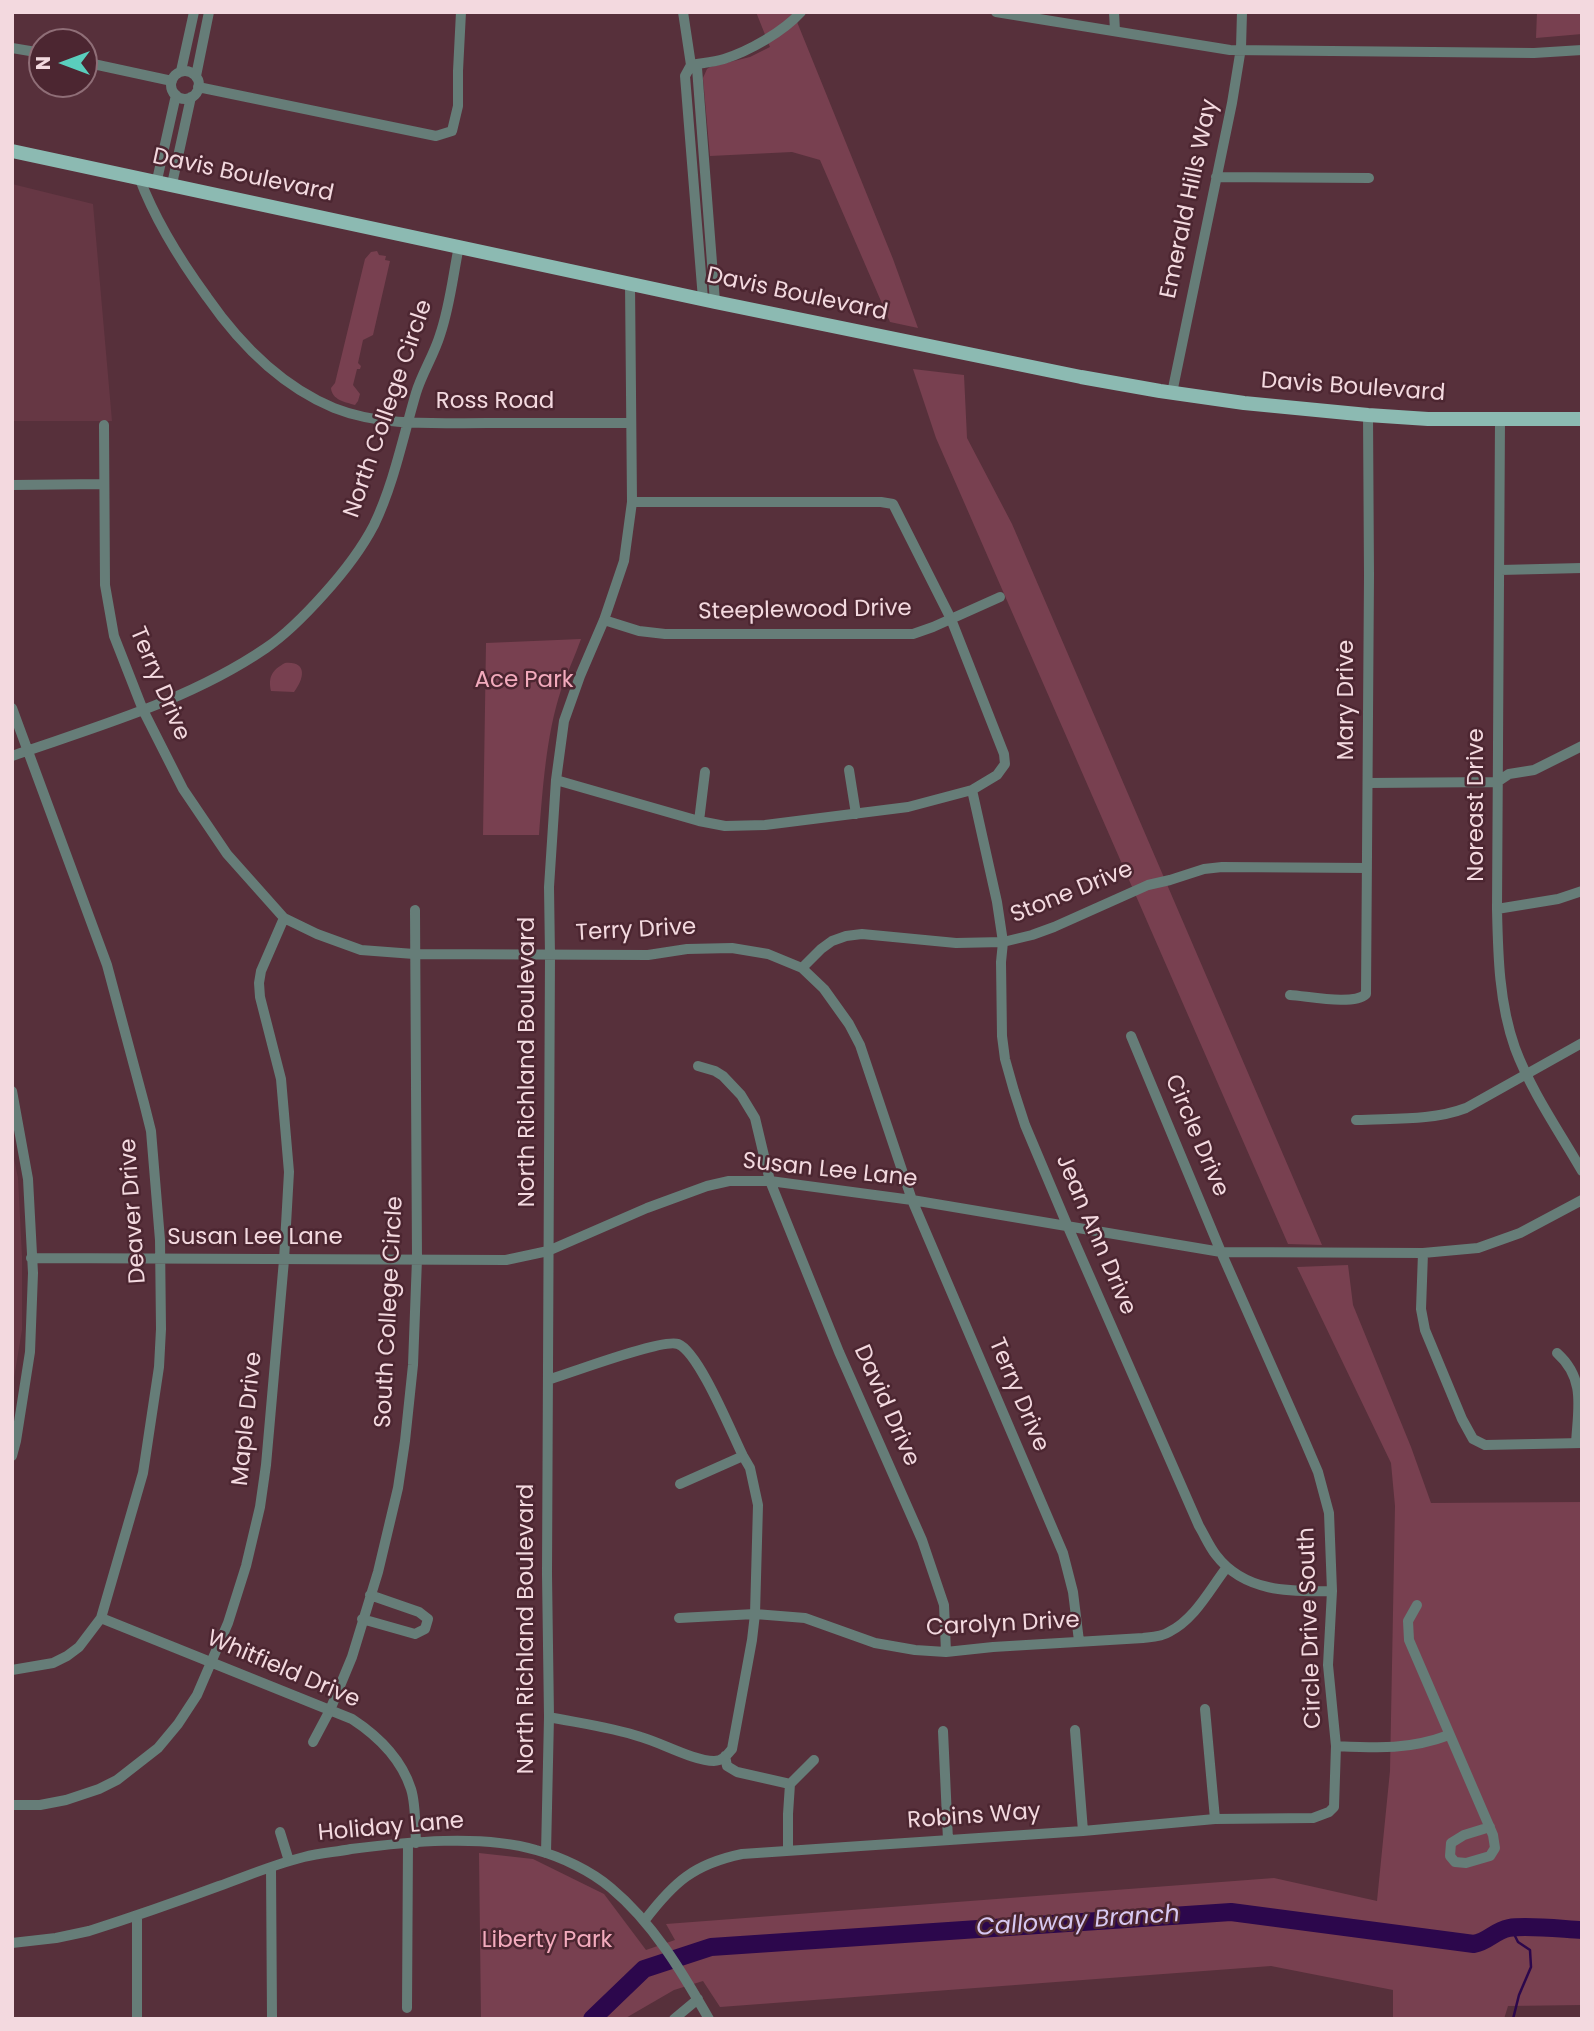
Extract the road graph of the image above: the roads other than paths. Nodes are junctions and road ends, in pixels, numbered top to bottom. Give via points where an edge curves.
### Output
1 (194, 12) edge
2 (209, 12) edge
3 (461, 12) edge
4 (683, 12) edge
5 (801, 12) edge
6 (996, 12) edge
7 (1114, 12) edge
8 (1242, 12) edge
9 (1115, 31) junction
10 (1241, 48) junction
11 (1582, 50) edge
12 (98, 65) edge
13 (691, 65) junction
14 (181, 71) junction
15 (172, 81) junction
16 (197, 82) junction
17 (176, 95) junction
18 (191, 97) junction
19 (12, 151) edge
20 (139, 177) junction
21 (1216, 177) junction
22 (1369, 178) dead end
23 (157, 180) junction
24 (172, 184) junction
25 (459, 246) junction
26 (630, 283) junction
27 (709, 300) junction
28 (1172, 393) junction
29 (1368, 415) junction
30 (1582, 419) edge
31 (1500, 420) junction
32 (409, 423) junction
33 (631, 423) junction
34 (104, 425) dead end
35 (104, 484) junction
36 (12, 485) edge
37 (632, 502) junction
38 (1582, 568) edge
39 (1500, 570) junction
40 (1000, 597) dead end
41 (951, 619) junction
42 (604, 620) junction
43 (12, 708) edge
44 (143, 710) junction
45 (1582, 746) edge
46 (27, 751) junction
47 (12, 756) edge
48 (849, 770) dead end
49 (705, 772) dead end
50 (556, 780) junction
51 (1497, 782) junction
52 (1368, 783) junction
53 (972, 790) junction
54 (856, 814) junction
55 (699, 821) junction
56 (1367, 867) junction
57 (1582, 891) edge
58 (1497, 909) junction
59 (415, 910) dead end
60 (284, 918) junction
61 (1003, 942) junction
62 (414, 954) junction
63 (551, 955) junction
64 (802, 968) junction
65 (1290, 995) dead end
66 (1131, 1036) dead end
67 (1582, 1043) edge
68 (698, 1066) dead end
69 (1526, 1073) junction
70 (12, 1091) edge
71 (1356, 1120) dead end
72 (1582, 1171) edge
73 (770, 1181) junction
74 (912, 1200) junction
75 (1582, 1200) edge
76 (1068, 1227) junction
77 (548, 1251) junction
78 (1221, 1252) junction
79 (1423, 1253) junction
80 (32, 1258) junction
81 (160, 1258) junction
82 (417, 1259) junction
83 (284, 1260) junction
84 (1558, 1353) dead end
85 (548, 1380) junction
86 (1579, 1443) edge
87 (12, 1456) edge
88 (743, 1456) junction
89 (680, 1484) dead end
90 (1227, 1567) junction
91 (1332, 1591) junction
92 (370, 1595) junction
93 (1417, 1605) dead end
94 (755, 1614) junction
95 (101, 1618) junction
96 (679, 1618) dead end
97 (362, 1619) junction
98 (1079, 1641) junction
99 (946, 1652) junction
100 (212, 1662) junction
101 (12, 1670) edge
102 (1205, 1709) dead end
103 (330, 1710) junction
104 (549, 1717) junction
105 (1075, 1730) dead end
106 (943, 1731) dead end
107 (1449, 1735) junction
108 (313, 1742) dead end
109 (1336, 1746) junction
110 (725, 1756) junction
111 (814, 1760) dead end
112 (790, 1784) junction
113 (12, 1805) edge
114 (1329, 1812) joint
115 (1215, 1819) junction
116 (1490, 1826) dead end
117 (1083, 1831) junction
118 (280, 1832) dead end
119 (947, 1840) junction
120 (412, 1843) junction
121 (788, 1851) junction
122 (547, 1853) junction
123 (289, 1861) junction
124 (271, 1867) junction
125 (136, 1916) junction
126 (645, 1920) junction
127 (12, 1943) edge
128 (698, 1999) junction
129 (407, 2008) dead end
130 (137, 2019) edge
131 (272, 2019) edge
132 (674, 2019) edge
133 (709, 2019) edge

1 - 14 street
2 - 16 street
3 - 16 street via 458,106 452,131 436,136
4 - 13 street
5 - 13 street via 780,31 725,59
6 - 9 street
7 - 9 street
8 - 10 street, Emerald Hills Way
9 - 10 street
10 - 11 street
10 - 21 street, Emerald Hills Way
12 - 15 street
13 - 27 street via 697,68
14 - 15 street
14 - 16 street via 189,72
15 - 17 street
16 - 18 street
17 - 18 street
17 - 23 street
18 - 24 street
19 - 20 main road, Davis Boulevard
20 - 23 main road, Davis Boulevard
20 - 32 street, Ross Road via 177,254 199,287 227,326 270,369 334,408
21 - 22 street
21 - 28 street, Emerald Hills Way
23 - 24 main road, Davis Boulevard
24 - 25 main road, Davis Boulevard
25 - 26 main road, Davis Boulevard
25 - 32 street, North College Circle via 441,332 416,391
26 - 27 main road, Davis Boulevard
26 - 33 street, North Richland Boulevard
27 - 28 main road, Davis Boulevard
28 - 29 main road, Davis Boulevard
29 - 31 main road, Davis Boulevard
29 - 52 street, Mary Drive
30 - 31 main road, Davis Boulevard
31 - 39 street, Noreast Drive
32 - 33 street, Ross Road
32 - 44 street, North College Circle via 373,526 343,574 312,608 267,647 228,671
33 - 37 street, North Richland Boulevard
34 - 35 street, Terry Drive
35 - 36 street
35 - 44 street, Terry Drive via 105,585 111,624
37 - 41 street via 893,504
37 - 42 street, North Richland Boulevard via 624,561
38 - 39 street
39 - 51 street, Noreast Drive
40 - 41 street, Steeplewood Drive
41 - 42 street, Steeplewood Drive via 913,634 852,635 665,634
41 - 53 street via 1004,754 1005,764 997,775
42 - 50 street, North Richland Boulevard via 564,721
43 - 46 street, Deaver Drive
44 - 46 street, North College Circle
44 - 60 street, Terry Drive via 208,827
45 - 51 street
46 - 47 street, North College Circle
46 - 81 street, Deaver Drive via 107,965 144,1103 151,1131
48 - 54 street
49 - 55 street
50 - 55 street
50 - 63 street, North Richland Boulevard via 549,887
51 - 52 street
51 - 58 street, Noreast Drive
52 - 56 street, Mary Drive
53 - 54 street via 908,807
53 - 61 street, Jean Ann Drive
54 - 55 street via 765,825
56 - 61 street, Stone Drive via 1204,869 1148,885 1054,927
56 - 65 street, Mary Drive via 1366,994 1350,1000
57 - 58 street
58 - 69 street, Noreast Drive via 1505,1009
59 - 62 street, South College Circle
60 - 62 street, Terry Drive via 361,950
60 - 83 street, Maple Drive via 259,982 281,1079 289,1172
61 - 64 street, Stone Drive via 846,936 832,941
61 - 76 street, Jean Ann Drive via 1005,1059 1025,1125
62 - 63 street, Terry Drive
62 - 82 street, South College Circle
63 - 64 street, Terry Drive via 648,956 732,948 768,954
63 - 77 street, North Richland Boulevard
64 - 74 street, Terry Drive via 824,989 860,1045
66 - 78 street, Circle Drive
67 - 69 street
68 - 73 street, David Drive via 723,1076 755,1118
69 - 71 street via 1454,1112
69 - 72 street, Noreast Drive
70 - 80 street via 28,1179
73 - 74 street, Susan Lee Lane
73 - 77 street, Susan Lee Lane via 707,1186
73 - 99 street, David Drive via 922,1540 944,1605
74 - 76 street, Susan Lee Lane
74 - 98 street, Terry Drive via 1063,1553
75 - 79 street, Susan Lee Lane via 1504,1240 1478,1248
76 - 78 street, Susan Lee Lane
76 - 90 street, Jean Ann Drive via 1199,1526
77 - 82 street, Susan Lee Lane via 506,1260
77 - 85 street, North Richland Boulevard
78 - 79 street, Susan Lee Lane
78 - 91 street, Circle Drive South via 1318,1472 1329,1513
79 - 86 street via 1425,1330 1473,1439 1485,1446
80 - 81 street, Susan Lee Lane
80 - 87 street via 30,1352
81 - 83 street, Susan Lee Lane
81 - 95 street, Deaver Drive via 159,1367 143,1473
82 - 83 street, Susan Lee Lane
82 - 92 street, South College Circle via 405,1441 398,1488
83 - 100 street, Maple Drive via 260,1507 246,1566
84 - 86 street via 1575,1374
85 - 88 street via 647,1348 682,1345 706,1380
85 - 104 street, North Richland Boulevard
88 - 89 street
88 - 94 street via 758,1504
90 - 91 street, Jean Ann Drive via 1272,1589
90 - 98 street, Carolyn Drive via 1190,1618 1170,1632
91 - 109 street, Circle Drive South via 1328,1665
92 - 97 street, South College Circle
92 - 97 street via 419,1612 428,1619 425,1629 415,1634
93 - 107 street via 1408,1621 1409,1640
94 - 96 street, Carolyn Drive
94 - 99 street, Carolyn Drive via 805,1618 875,1643
94 - 110 street via 732,1749
95 - 100 street, Whitfield Drive
95 - 101 street, Deaver Drive via 67,1656 53,1664
97 - 103 street, South College Circle
98 - 99 street, Carolyn Drive
100 - 103 street, Whitfield Drive
100 - 113 street, Maple Drive via 178,1724 158,1748 117,1780 66,1800
102 - 115 street
103 - 108 street, South College Circle
103 - 120 street, Whitfield Drive via 372,1732 405,1775 411,1790
104 - 110 street via 638,1736 701,1759
104 - 122 street, North Richland Boulevard
105 - 117 street
106 - 119 street
107 - 109 street via 1419,1745
107 - 116 street
109 - 114 street, Circle Drive South via 1334,1807
110 - 112 street via 727,1766 737,1772
111 - 112 street
112 - 121 street
114 - 115 street, Robins Way via 1313,1818
115 - 117 street, Robins Way
117 - 119 street, Robins Way
118 - 123 street
119 - 121 street, Robins Way
120 - 122 street, Holiday Lane via 493,1843
120 - 123 street, Holiday Lane
120 - 129 street, Whitfield Drive
121 - 126 street, Robins Way via 742,1854 703,1866 662,1896
122 - 126 street, Holiday Lane via 597,1877
123 - 124 street, Holiday Lane
124 - 125 street, Holiday Lane
124 - 131 street
125 - 127 street, Holiday Lane via 89,1931
125 - 130 street
126 - 128 street, Holiday Lane
128 - 132 street
128 - 133 street, Holiday Lane

